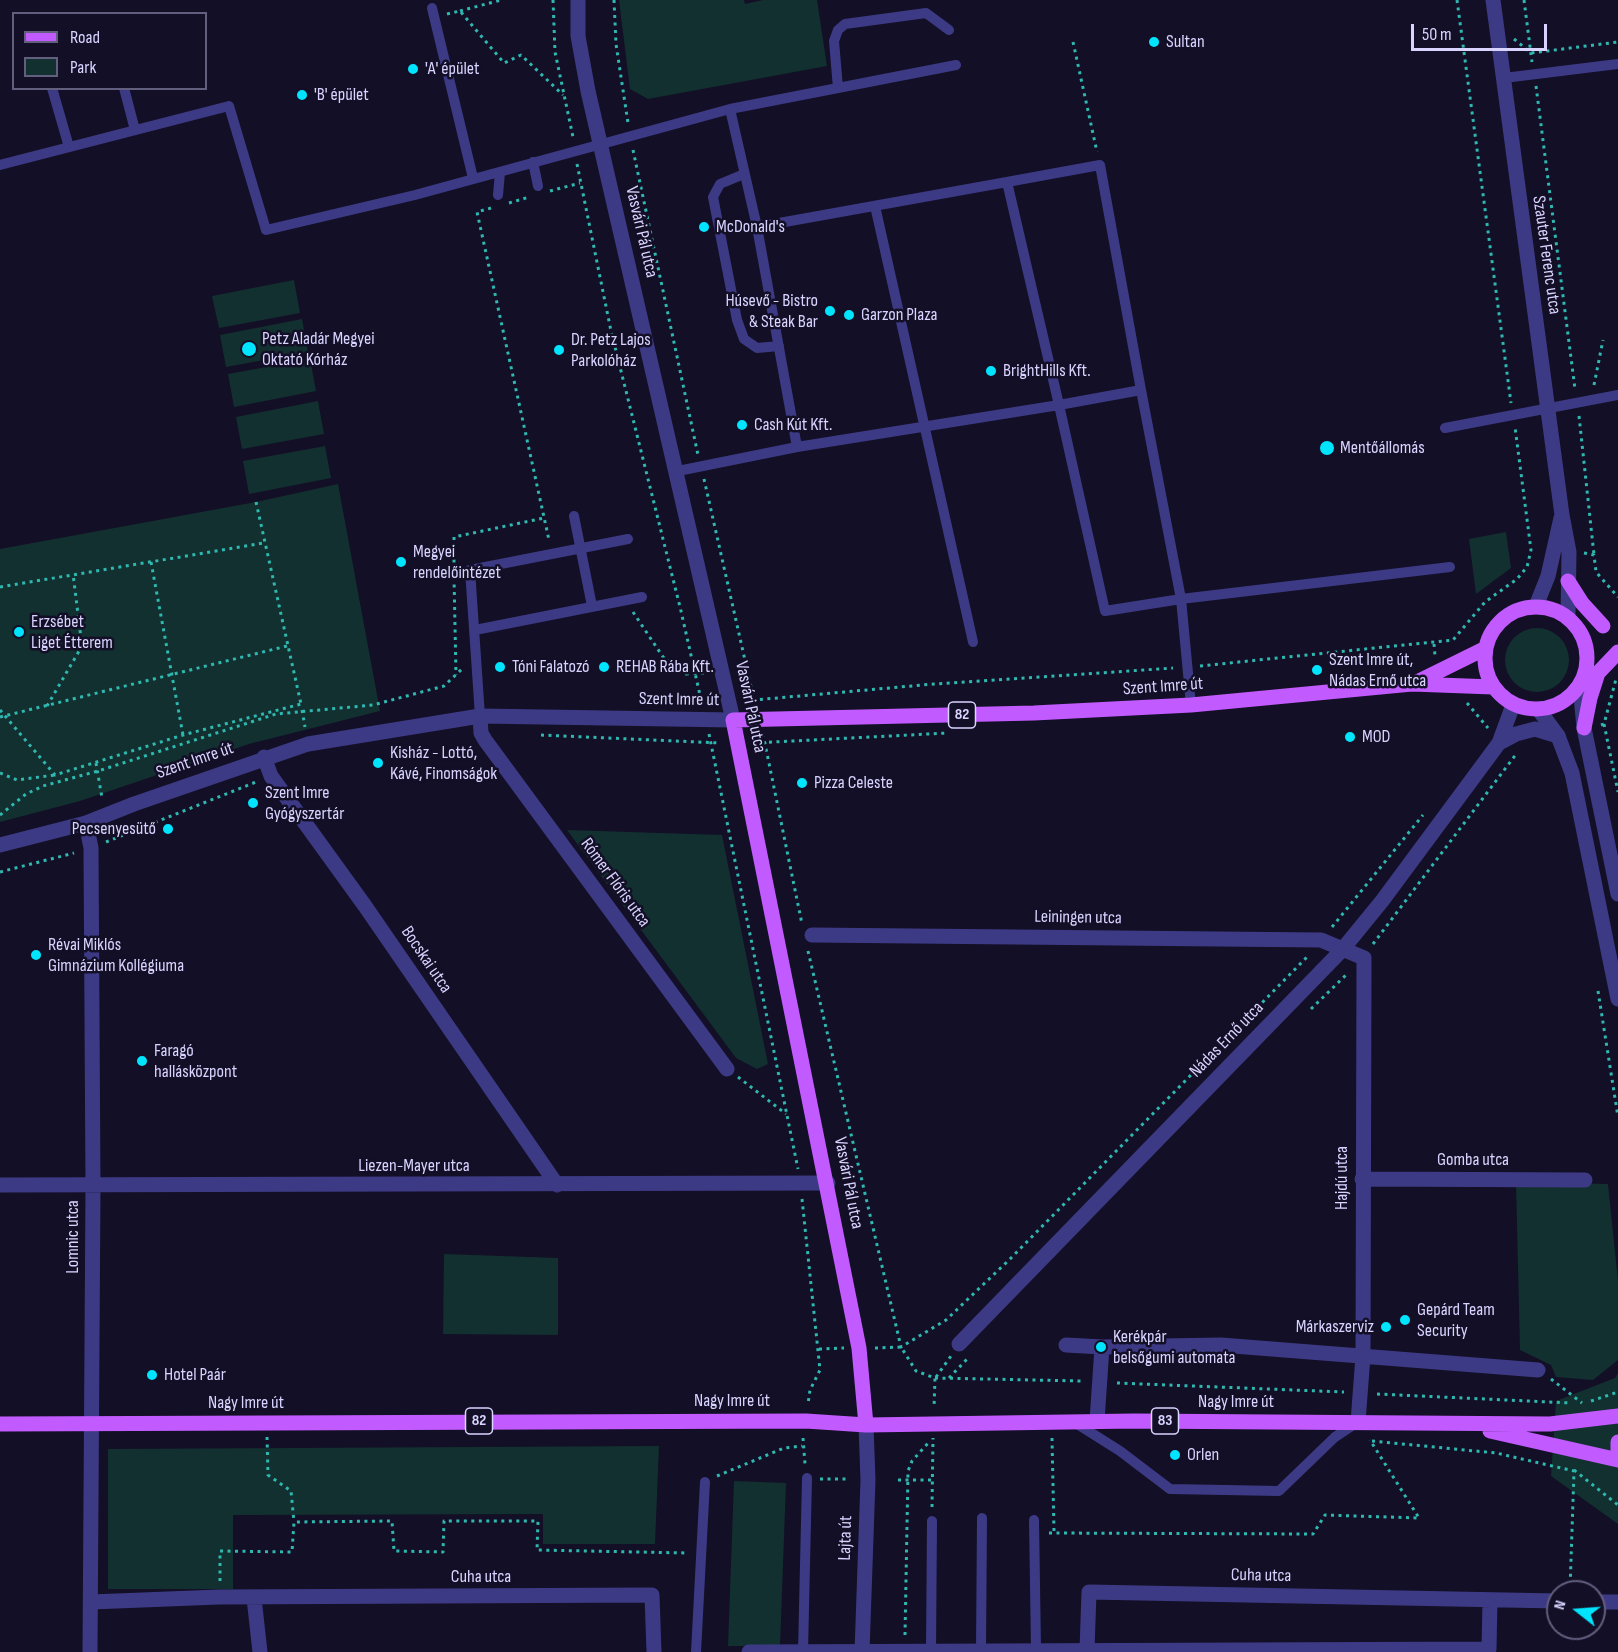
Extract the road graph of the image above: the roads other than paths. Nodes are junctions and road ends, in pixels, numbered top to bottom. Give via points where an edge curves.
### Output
1 (578, 0) edge
2 (1493, 0) edge
3 (433, 13) road end
4 (949, 30) dead end
5 (1618, 64) edge
6 (956, 65) dead end
7 (1504, 78) junction
8 (838, 88) junction
9 (53, 90) edge
10 (125, 90) edge
11 (730, 109) junction
12 (135, 130) junction
13 (600, 143) junction
14 (69, 147) junction
15 (533, 162) junction
16 (0, 165) edge
17 (500, 172) junction
18 (744, 174) junction
19 (473, 178) junction
20 (1007, 182) junction
21 (539, 191) road end
22 (498, 195) dead end
23 (875, 206) junction
24 (758, 227) junction
25 (779, 346) junction
26 (1140, 390) junction
27 (1618, 395) edge
28 (1059, 405) junction
29 (1548, 408) junction
30 (924, 428) junction
31 (1445, 428) dead end
32 (797, 447) junction
33 (678, 471) junction
34 (1562, 515) junction
35 (574, 516) dead end
36 (628, 538) dead end
37 (580, 548) junction
38 (1450, 567) dead end
39 (1568, 581) junction
40 (642, 597) dead end
41 (1181, 599) junction
42 (592, 606) junction
43 (1536, 606) junction
44 (1571, 620) junction
45 (1611, 626) edge
46 (475, 630) junction
47 (973, 642) dead end
48 (1485, 648) junction
49 (1618, 652) edge
50 (1582, 680) junction
51 (1412, 684) junction
52 (1493, 687) junction
53 (1191, 705) junction
54 (1513, 705) junction
55 (1539, 710) junction
56 (480, 716) junction
57 (733, 720) junction
58 (1584, 728) junction
59 (1557, 736) junction
60 (1499, 743) junction
61 (264, 757) junction
62 (86, 823) junction
63 (0, 845) edge
64 (1618, 894) edge
65 (808, 939) road end
66 (1342, 950) junction
67 (1618, 999) edge
68 (728, 1069) road end
69 (1362, 1179) junction
70 (1585, 1180) dead end
71 (828, 1183) junction
72 (0, 1185) edge
73 (556, 1185) junction
74 (93, 1186) junction
75 (959, 1344) road end
76 (1066, 1345) dead end
77 (1102, 1347) junction
78 (1363, 1356) junction
79 (1538, 1370) road end
80 (1618, 1416) edge
81 (1097, 1421) junction
82 (1074, 1422) junction
83 (1358, 1422) junction
84 (92, 1423) junction
85 (0, 1424) edge
86 (866, 1425) junction
87 (1463, 1425) junction
88 (1618, 1442) edge
89 (1618, 1451) edge
90 (1618, 1460) edge
91 (807, 1478) road end
92 (705, 1482) road end
93 (982, 1518) dead end
94 (1034, 1520) dead end
95 (932, 1521) road end
96 (254, 1598) junction
97 (1490, 1600) junction
98 (1546, 1601) edge
99 (91, 1602) junction
100 (1036, 1649) junction
101 (981, 1650) junction
102 (1087, 1650) junction
103 (862, 1651) edge
104 (931, 1651) edge
105 (1439, 1651) edge
106 (1489, 1651) edge
107 (90, 1652) edge
108 (260, 1652) edge
109 (654, 1652) edge
110 (696, 1652) edge
111 (749, 1652) edge
112 (803, 1652) edge

1 - 13 street, Vasvári Pál utca via 579,36
2 - 7 street, Szauter Ferenc utca
3 - 19 lane
4 - 8 lane via 926,13 845,24 834,41
5 - 7 lane
6 - 8 lane
7 - 29 street, Szauter Ferenc utca
8 - 11 lane
9 - 14 lane
10 - 12 lane
11 - 13 lane
11 - 18 lane
12 - 14 lane
12 - 19 lane via 229,106 266,230
13 - 15 lane
13 - 33 street, Vasvári Pál utca
14 - 16 lane
15 - 17 lane
15 - 21 lane
17 - 19 lane
17 - 22 lane
18 - 24 lane
18 - 25 lane via 720,184 713,197 737,320 744,339 757,348
20 - 23 lane
20 - 26 lane via 1100,165
20 - 28 lane
23 - 24 lane
23 - 30 lane
24 - 25 lane
25 - 32 lane
26 - 28 lane
26 - 41 lane
27 - 29 lane via 1576,398
28 - 30 lane
28 - 41 lane via 1105,611
29 - 31 lane
29 - 34 street, Szauter Ferenc utca
30 - 32 lane
30 - 47 lane
32 - 33 lane
33 - 57 street, Vasvári Pál utca
34 - 39 street, Szauter Ferenc utca via 1569,552
34 - 43 street, Szauter Ferenc utca via 1548,576
35 - 37 lane
36 - 37 lane
37 - 42 lane
37 - 46 lane via 470,570
38 - 41 lane
39 - 44 street, Szauter Ferenc utca
39 - 45 main road via 1582,603
40 - 42 lane
41 - 53 lane
42 - 46 lane
43 - 44 main road via 1554,609
43 - 48 main road via 1509,614 1497,625
44 - 45 main road
44 - 50 main road via 1587,651
46 - 56 lane
48 - 51 main road, Szent Imre út / 82
48 - 52 main road via 1486,672
49 - 50 main road
49 - 58 main road via 1598,673
50 - 55 main road via 1568,698
50 - 58 street
51 - 52 main road, Szent Imre út / 82
51 - 53 main road, Szent Imre út / 82
52 - 54 main road
53 - 57 main road, Szent Imre út / 82 via 1034,714
54 - 55 main road
54 - 60 street, Nádas Ernő utca
55 - 59 street
56 - 57 street, Szent Imre út
56 - 61 street, Szent Imre út via 308,744
56 - 68 street, Rómer Flóris utca via 485,740
57 - 71 main road, Vasvári Pál utca
58 - 64 street
59 - 60 street via 1535,729
59 - 67 street via 1572,773
60 - 66 street, Nádas Ernő utca
61 - 62 street, Szent Imre út
61 - 73 street, Bocskai utca via 271,776
62 - 63 street, Szent Imre út
62 - 74 street, Lomnic utca via 91,848
65 - 66 street, Leiningen utca via 1321,940
66 - 69 street, Hajdú utca via 1364,958
66 - 75 street, Nádas Ernő utca
69 - 70 street, Gomba utca
69 - 78 street, Hajdú utca
71 - 73 street, Liezen-Mayer utca
71 - 86 main road, Vasvári Pál utca via 859,1348
72 - 74 street, Liezen-Mayer utca
73 - 74 street, Liezen-Mayer utca
74 - 84 street, Lomnic utca
76 - 77 street
77 - 78 street via 1221,1345
77 - 81 street
78 - 79 street
78 - 83 street, Hajdú utca
80 - 87 main road, Nagy Imre út / 83 via 1550,1424
81 - 82 main road, Nagy Imre út / 83
81 - 83 main road, Nagy Imre út / 83
82 - 83 lane via 1120,1450 1170,1489 1279,1491 1335,1437
82 - 86 main road, Nagy Imre út / 83
83 - 87 main road, Nagy Imre út / 83
84 - 85 main road, Nagy Imre út / 82
84 - 86 main road, Nagy Imre út / 82 via 806,1420
84 - 99 street, Lomnic utca
86 - 103 street, Lajta út
87 - 90 main road, Nagy Imre út / 83
88 - 89 main road
91 - 112 lane
92 - 110 lane
93 - 101 lane
94 - 100 lane
95 - 104 lane
96 - 99 street, Cuha utca
96 - 108 street
96 - 109 street, Cuha utca via 652,1595
97 - 98 street, Cuha utca
97 - 102 street, Cuha utca via 1089,1592
97 - 106 street
99 - 107 street, Lomnic utca
100 - 101 street
100 - 102 street
101 - 104 street
102 - 105 street
103 - 104 street
103 - 112 street
105 - 106 street
111 - 112 street

